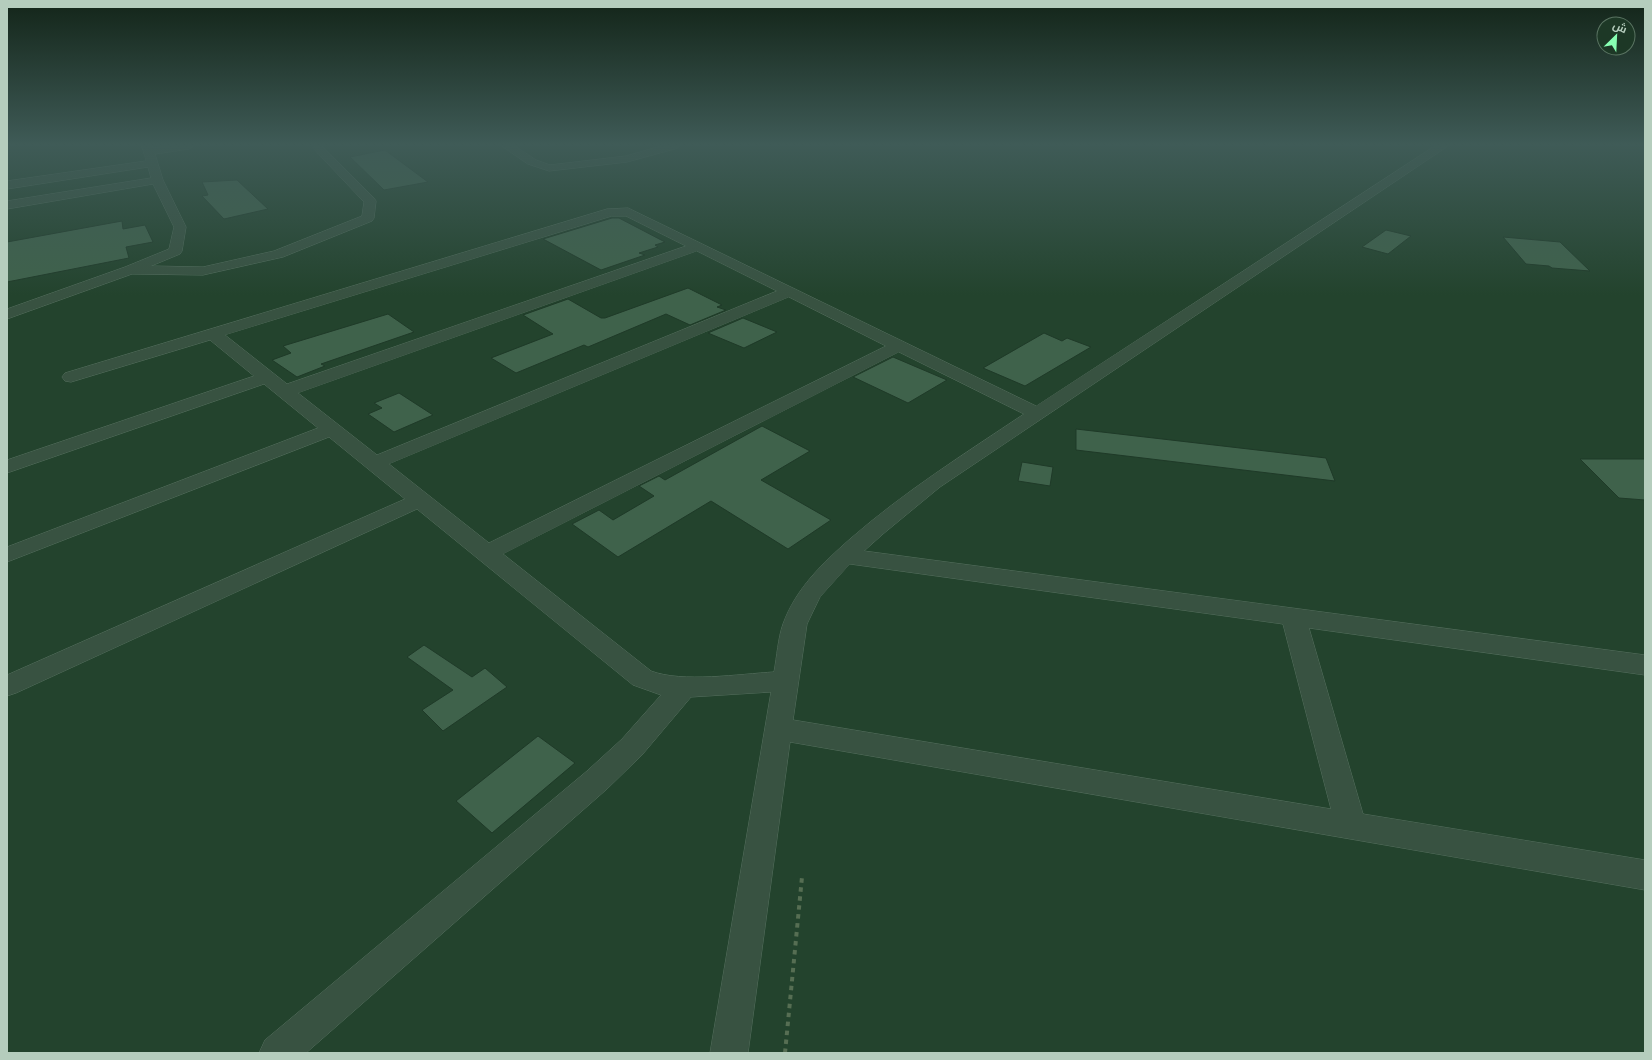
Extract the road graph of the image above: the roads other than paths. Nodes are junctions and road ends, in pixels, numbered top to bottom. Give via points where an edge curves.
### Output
1 (64, 195) edge
2 (165, 195) edge
3 (365, 195) edge
4 (1367, 195) edge
5 (7, 205) edge
6 (698, 247) junction
7 (130, 270) junction
8 (789, 292) junction
9 (7, 314) edge
10 (213, 334) junction
11 (899, 346) junction
12 (71, 377) dead end
13 (267, 377) junction
14 (285, 392) junction
15 (1037, 414) junction
16 (332, 429) junction
17 (375, 463) junction
18 (7, 467) edge
19 (420, 500) junction
20 (487, 554) junction
21 (7, 555) edge
22 (846, 556) junction
23 (1293, 616) junction
24 (1645, 665) edge
25 (786, 681) junction
26 (7, 686) edge
27 (684, 687) junction
28 (778, 729) junction
29 (1351, 826) junction
30 (1645, 875) edge
31 (278, 1053) edge
32 (729, 1053) edge

1 - 5 street
2 - 7 street via 180,227 175,251
3 - 7 street via 370,201 368,218 278,254 203,271
4 - 15 street
6 - 8 street
6 - 10 street via 628,212 611,212
6 - 14 street
7 - 9 street
8 - 11 street
8 - 17 street
10 - 12 street
10 - 13 street
11 - 15 street
11 - 20 street
13 - 14 street
13 - 18 street
14 - 16 street
15 - 22 street via 933,483
16 - 17 street
16 - 21 street
17 - 19 street
19 - 20 street
19 - 26 street
20 - 27 street via 642,678 660,685
22 - 23 street
22 - 25 street via 821,580 803,608 796,624
23 - 24 street
23 - 29 street
25 - 27 street
25 - 28 street
27 - 31 street via 632,747 597,780
28 - 29 street
28 - 32 street
29 - 30 street

